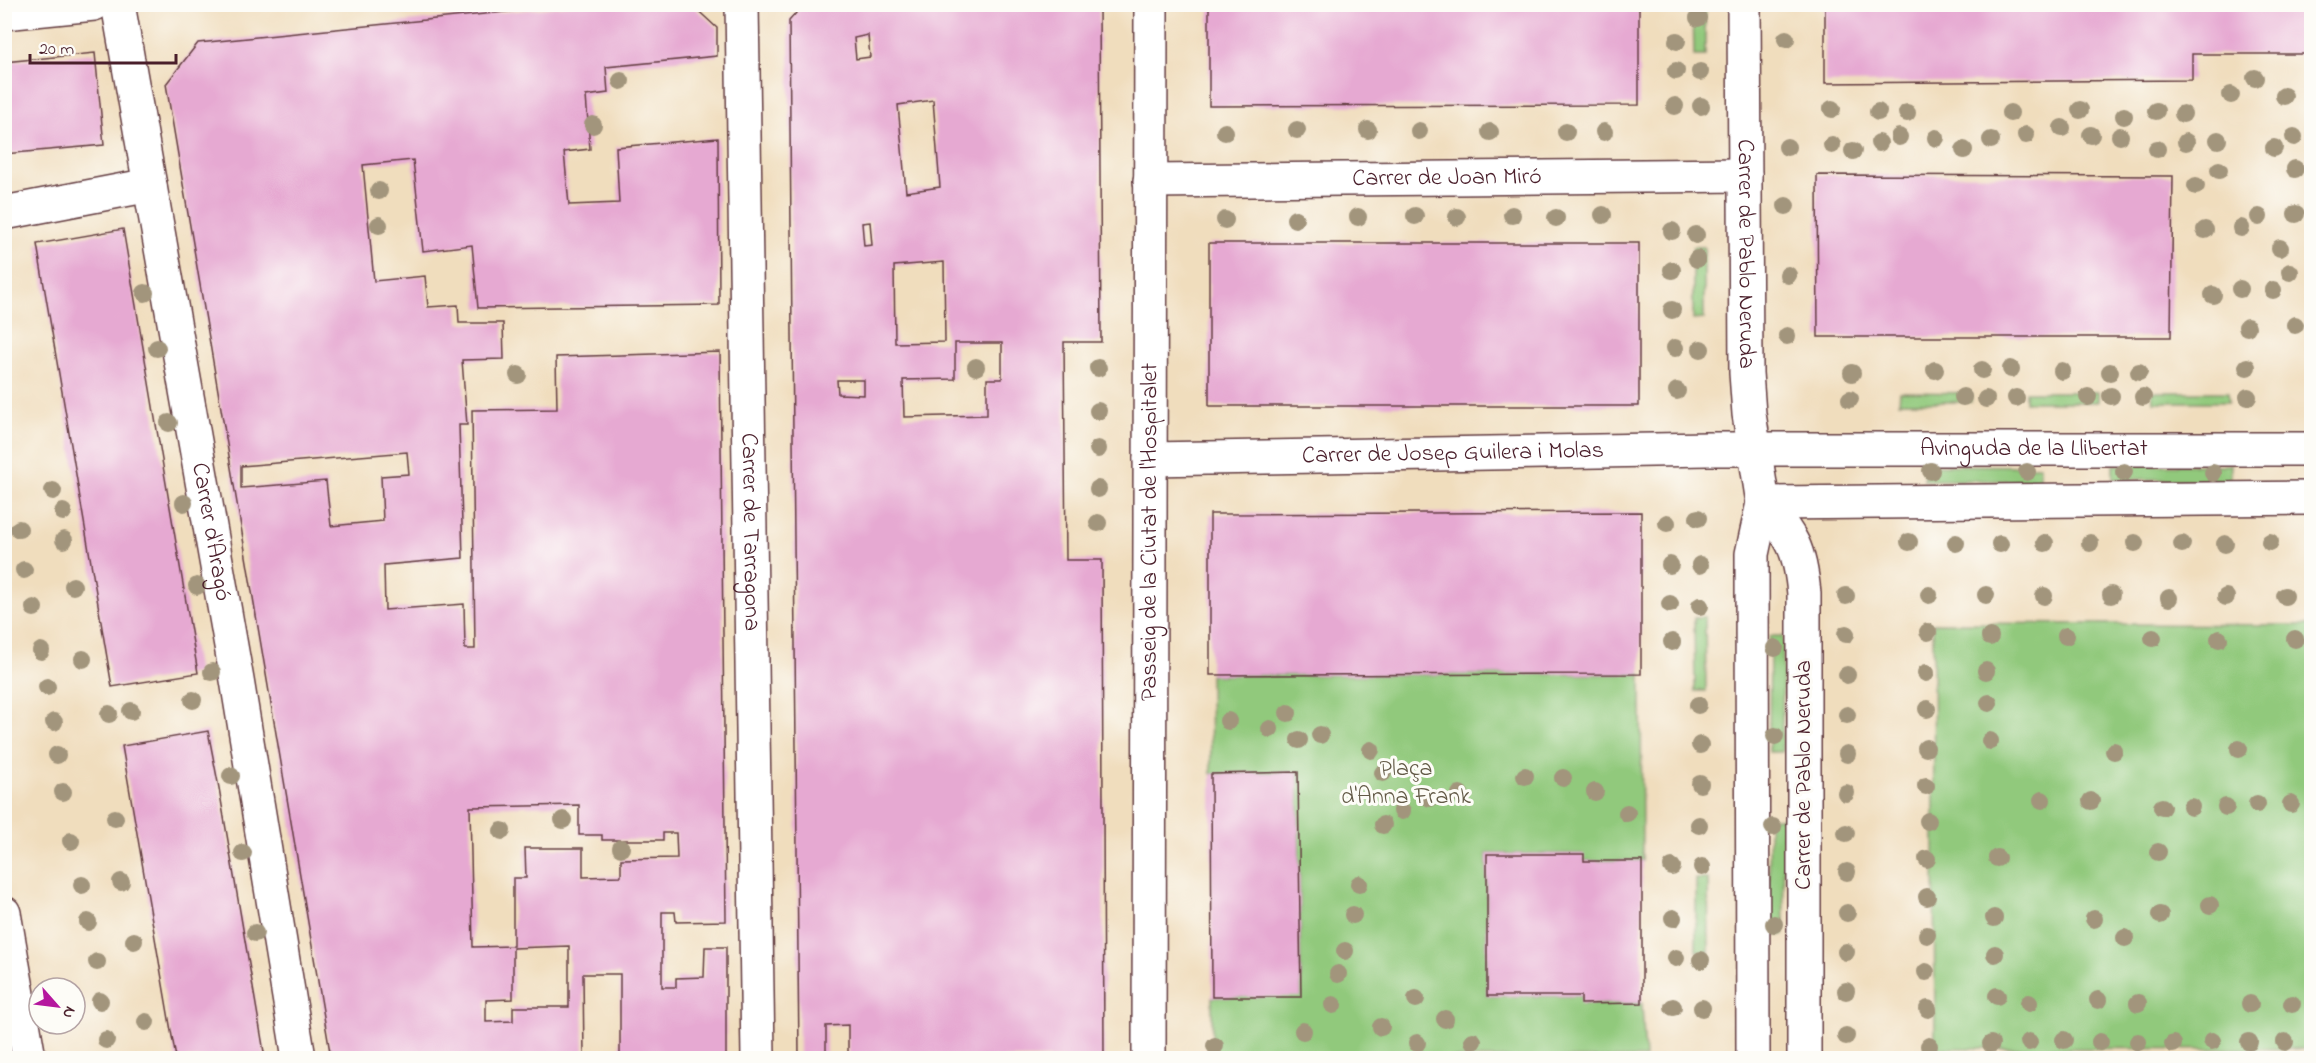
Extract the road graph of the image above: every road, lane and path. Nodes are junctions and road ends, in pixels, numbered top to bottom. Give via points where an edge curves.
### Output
1 (94, 4) edge
2 (118, 4) edge
3 (742, 4) edge
4 (1151, 4) edge
5 (1744, 4) edge
6 (4, 13) edge
7 (1745, 175) junction
8 (1150, 181) junction
9 (150, 185) junction
10 (4, 213) edge
11 (1756, 449) junction
12 (2312, 450) edge
13 (1150, 459) junction
14 (2312, 498) edge
15 (1763, 503) junction
16 (4, 913) edge
17 (29, 1059) edge
18 (299, 1059) edge
19 (758, 1059) edge
20 (1149, 1059) edge
21 (1753, 1059) edge
22 (1804, 1059) edge

1 - 6 street
2 - 9 street, Carrer d'Aragó
3 - 19 street, Carrer de Tarragona
4 - 8 street, Passeig de la Ciutat de l'Hospitalet
5 - 7 street, Carrer de Pablo Neruda
7 - 8 street, Carrer de Joan Miró
7 - 11 street, Carrer de Pablo Neruda via 1746,373
8 - 13 street, Passeig de la Ciutat de l'Hospitalet
9 - 10 street
9 - 18 street, Carrer d'Aragó
11 - 12 street, Avinguda de la Llibertat
11 - 13 street, Carrer de Josep Guilera i Molas
11 - 15 street, Carrer de Pablo Neruda
13 - 20 street, Passeig de la Ciutat de l'Hospitalet
14 - 15 street, Avinguda de la Llibertat
15 - 21 street, Carrer de Pablo Neruda via 1752,555
15 - 22 street, Carrer de Pablo Neruda via 1795,543 1804,594
16 - 17 street

